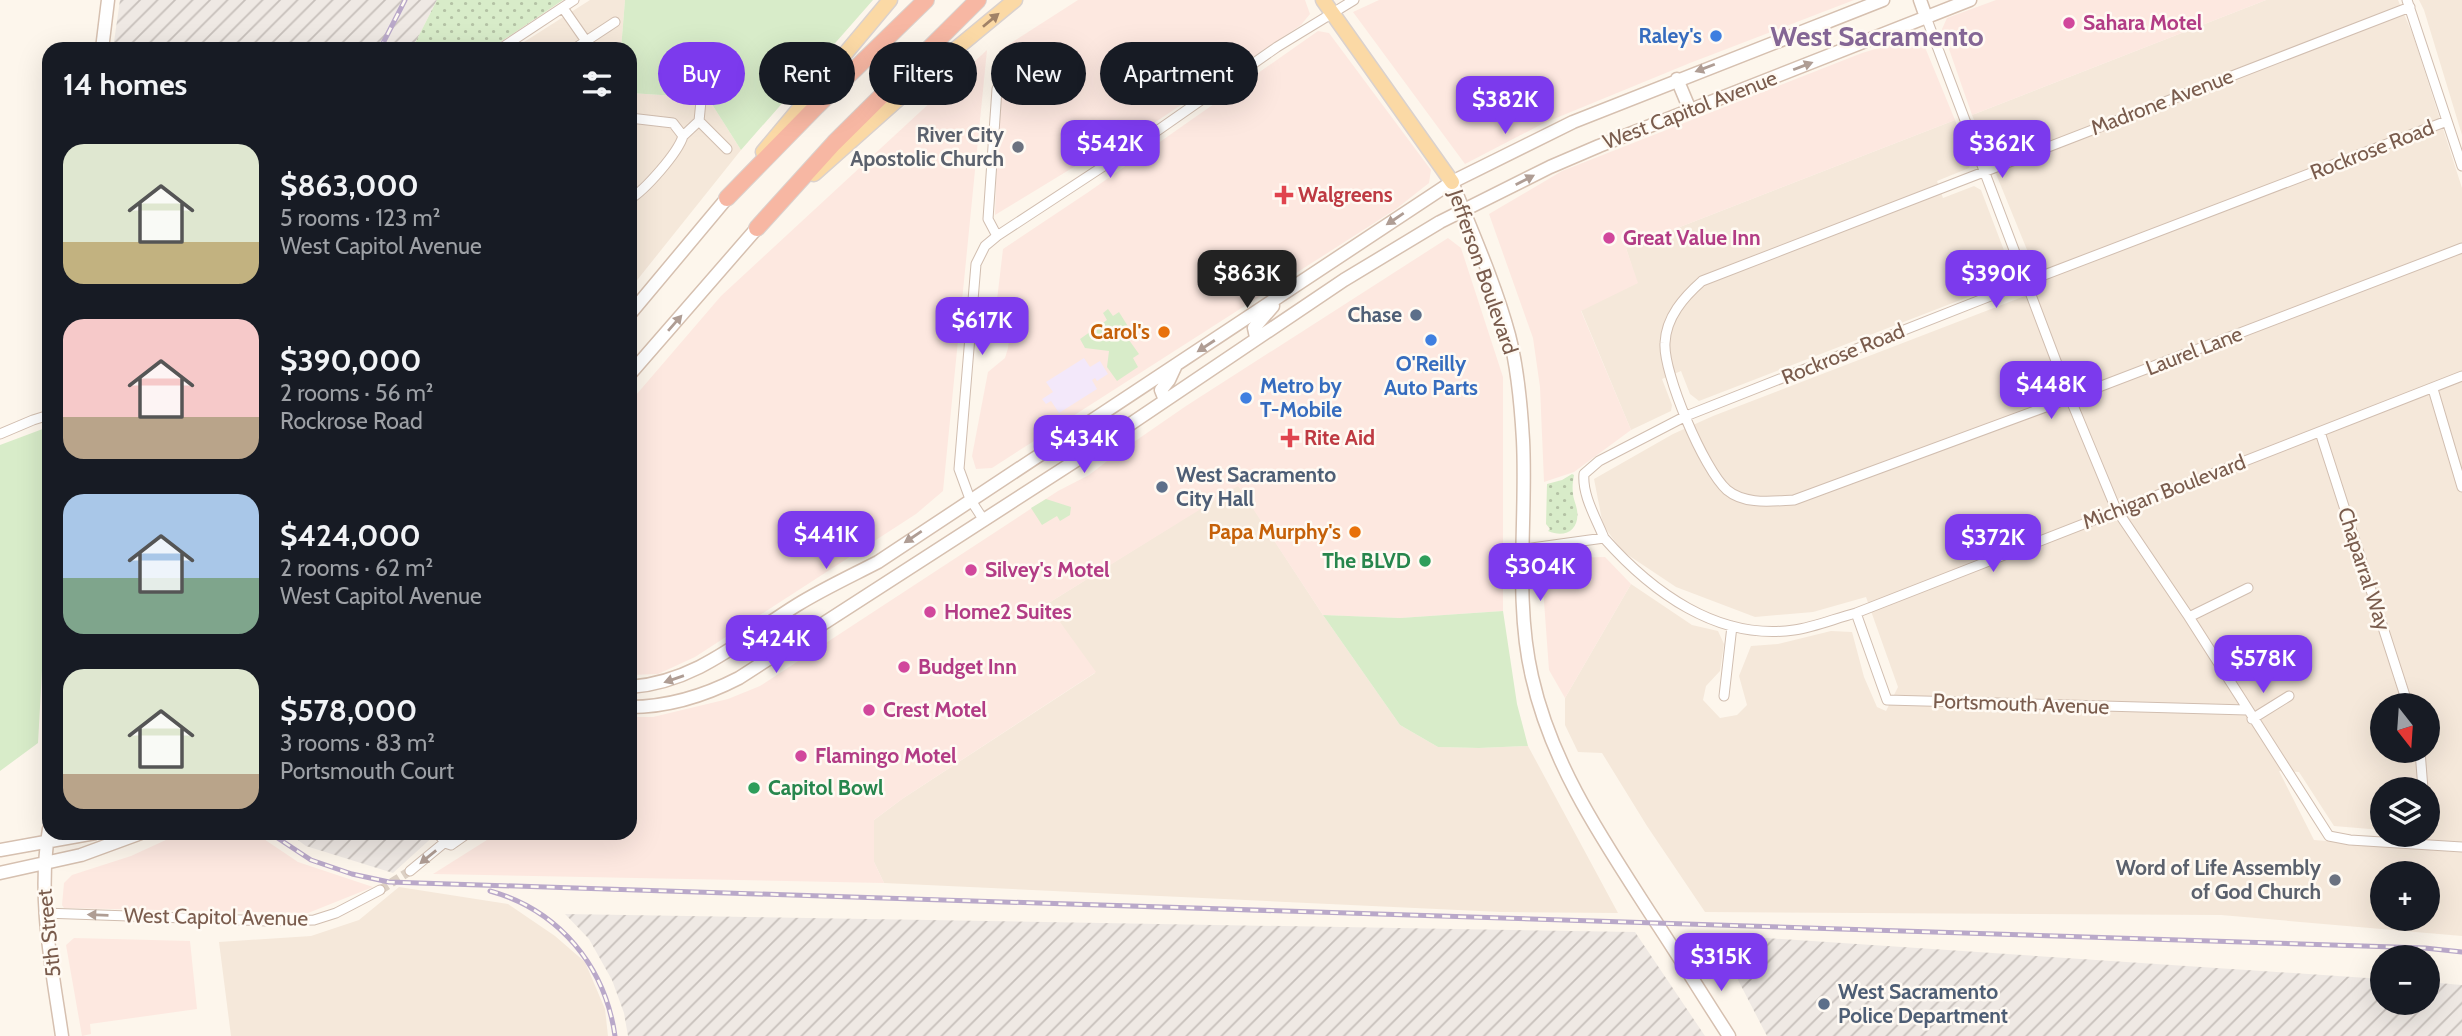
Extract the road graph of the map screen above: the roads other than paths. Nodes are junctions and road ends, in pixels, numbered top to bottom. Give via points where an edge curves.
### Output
1 (108, 0) edge
2 (575, 0) edge
3 (890, 0) edge
4 (926, 0) edge
5 (978, 0) edge
6 (1015, 0) edge
7 (1323, 0) edge
8 (1354, 0) edge
9 (1883, 0) edge
10 (1920, 0) edge
11 (1970, 0) edge
12 (2408, 3) edge
13 (563, 8) junction
14 (1333, 13) junction
15 (1926, 17) junction
16 (615, 22) dead end
17 (586, 41) joint
18 (103, 42) edge
19 (511, 42) edge
20 (1677, 79) junction
21 (701, 105) edge
22 (997, 105) edge
23 (1690, 110) junction
24 (637, 119) edge
25 (699, 121) junction
26 (2447, 121) junction
27 (683, 136) junction
28 (727, 149) dead end
29 (2462, 166) edge
30 (1983, 171) junction
31 (1452, 182) junction
32 (637, 194) edge
33 (727, 198) junction
34 (1464, 211) junction
35 (757, 228) junction
36 (997, 236) junction
37 (2462, 248) edge
38 (2026, 282) junction
39 (1282, 295) junction
40 (637, 306) edge
41 (1256, 337) junction
42 (1176, 365) junction
43 (637, 366) edge
44 (2462, 376) edge
45 (2433, 389) junction
46 (2070, 398) junction
47 (1165, 400) junction
48 (1686, 416) junction
49 (42, 418) edge
50 (2320, 432) junction
51 (0, 434) edge
52 (2462, 486) edge
53 (970, 499) junction
54 (2116, 509) junction
55 (983, 519) junction
56 (1604, 538) junction
57 (1524, 549) junction
58 (2248, 587) dead end
59 (1856, 613) junction
60 (2189, 617) junction
61 (1732, 626) junction
62 (637, 686) edge
63 (2404, 693) edge
64 (1724, 696) dead end
65 (2290, 696) dead end
66 (637, 707) edge
67 (2249, 715) junction
68 (42, 838) edge
69 (47, 840) edge
70 (123, 840) edge
71 (444, 840) edge
72 (451, 840) edge
73 (455, 840) edge
74 (2370, 840) edge
75 (2440, 842) edge
76 (448, 844) junction
77 (2462, 846) edge
78 (0, 850) edge
79 (43, 865) junction
80 (410, 871) tunnel mouth
81 (0, 873) edge
82 (380, 890) tunnel mouth
83 (44, 913) junction
84 (1725, 1033) edge
85 (62, 1036) edge

1 - 18 main road
2 - 13 street
3 - 33 main road
4 - 33 highway
5 - 35 highway via 842,134
35 -> 6 main road
7 - 14 main road, Jefferson Boulevard
8 - 14 street
9 -> 20 main road, West Capitol Avenue
10 - 15 main road
11 - 15 main road, West Capitol Avenue
12 - 26 street
12 - 30 street, Madrone Avenue
13 - 17 street
13 - 19 street
14 - 31 main road, Jefferson Boulevard
14 - 36 street
23 -> 15 main road, West Capitol Avenue
15 - 30 street
16 - 17 street
20 - 23 main road
20 - 31 main road, West Capitol Avenue via 1573,121
21 - 25 street
22 - 36 street via 988,219
34 -> 23 main road, West Capitol Avenue via 1561,162
24 - 27 street via 673,123
25 - 27 street
25 - 28 street
26 - 29 street
26 - 38 street, Rockrose Road
27 - 32 street
30 - 38 street
30 - 48 street, Madrone Avenue via 1702,281 1677,307 1665,344 1669,372
31 - 34 main road, Jefferson Boulevard
31 -> 39 main road, West Capitol Avenue
33 - 40 main road
34 - 41 main road, West Capitol Avenue
34 - 57 main road, Jefferson Boulevard via 1515,363 1524,447
43 -> 35 main road
36 - 53 street via 985,246 976,264 959,468
37 - 46 street, Laurel Lane
38 - 46 street
38 - 48 street, Rockrose Road
39 - 41 main road via 1254,328
39 -> 42 main road, West Capitol Avenue
41 - 47 main road, West Capitol Avenue
42 - 47 main road via 1161,390
42 - 53 main road, West Capitol Avenue
44 - 45 street, Michigan Boulevard
45 - 50 street, Michigan Boulevard
45 - 52 street
46 - 48 street, Laurel Lane via 1794,500 1757,502 1728,491 1709,467
46 - 54 street
47 - 55 main road, West Capitol Avenue
48 - 56 street, Rockrose Road via 1599,461 1584,474 1586,494
49 - 51 street
50 - 54 street, Michigan Boulevard
50 - 63 street, Chaparral Way
53 - 55 street
53 -> 62 main road, West Capitol Avenue via 878,562 798,604 699,668 667,682
54 - 59 street, Michigan Boulevard
54 - 60 street
55 - 66 main road, West Capitol Avenue via 739,678 688,698
56 - 57 street
56 - 61 street, Michigan Boulevard via 1657,590 1694,612
57 - 84 main road, Jefferson Boulevard via 1526,637 1550,735 1599,835
58 - 60 street
59 - 61 street, Michigan Boulevard via 1794,630
59 - 67 street, Portsmouth Avenue via 1887,699
60 - 67 street
61 - 64 street
65 - 67 street
67 - 74 street via 2329,836
68 - 78 main road
69 - 79 main road, 5th Street
70 - 79 main road
71 - 76 street
72 - 76 street
73 - 76 street
75 - 77 street
76 -> 80 street
79 - 81 main road
79 - 83 main road, 5th Street
82 -> 83 street, West Capitol Avenue via 314,920
83 - 85 main road, 5th Street

